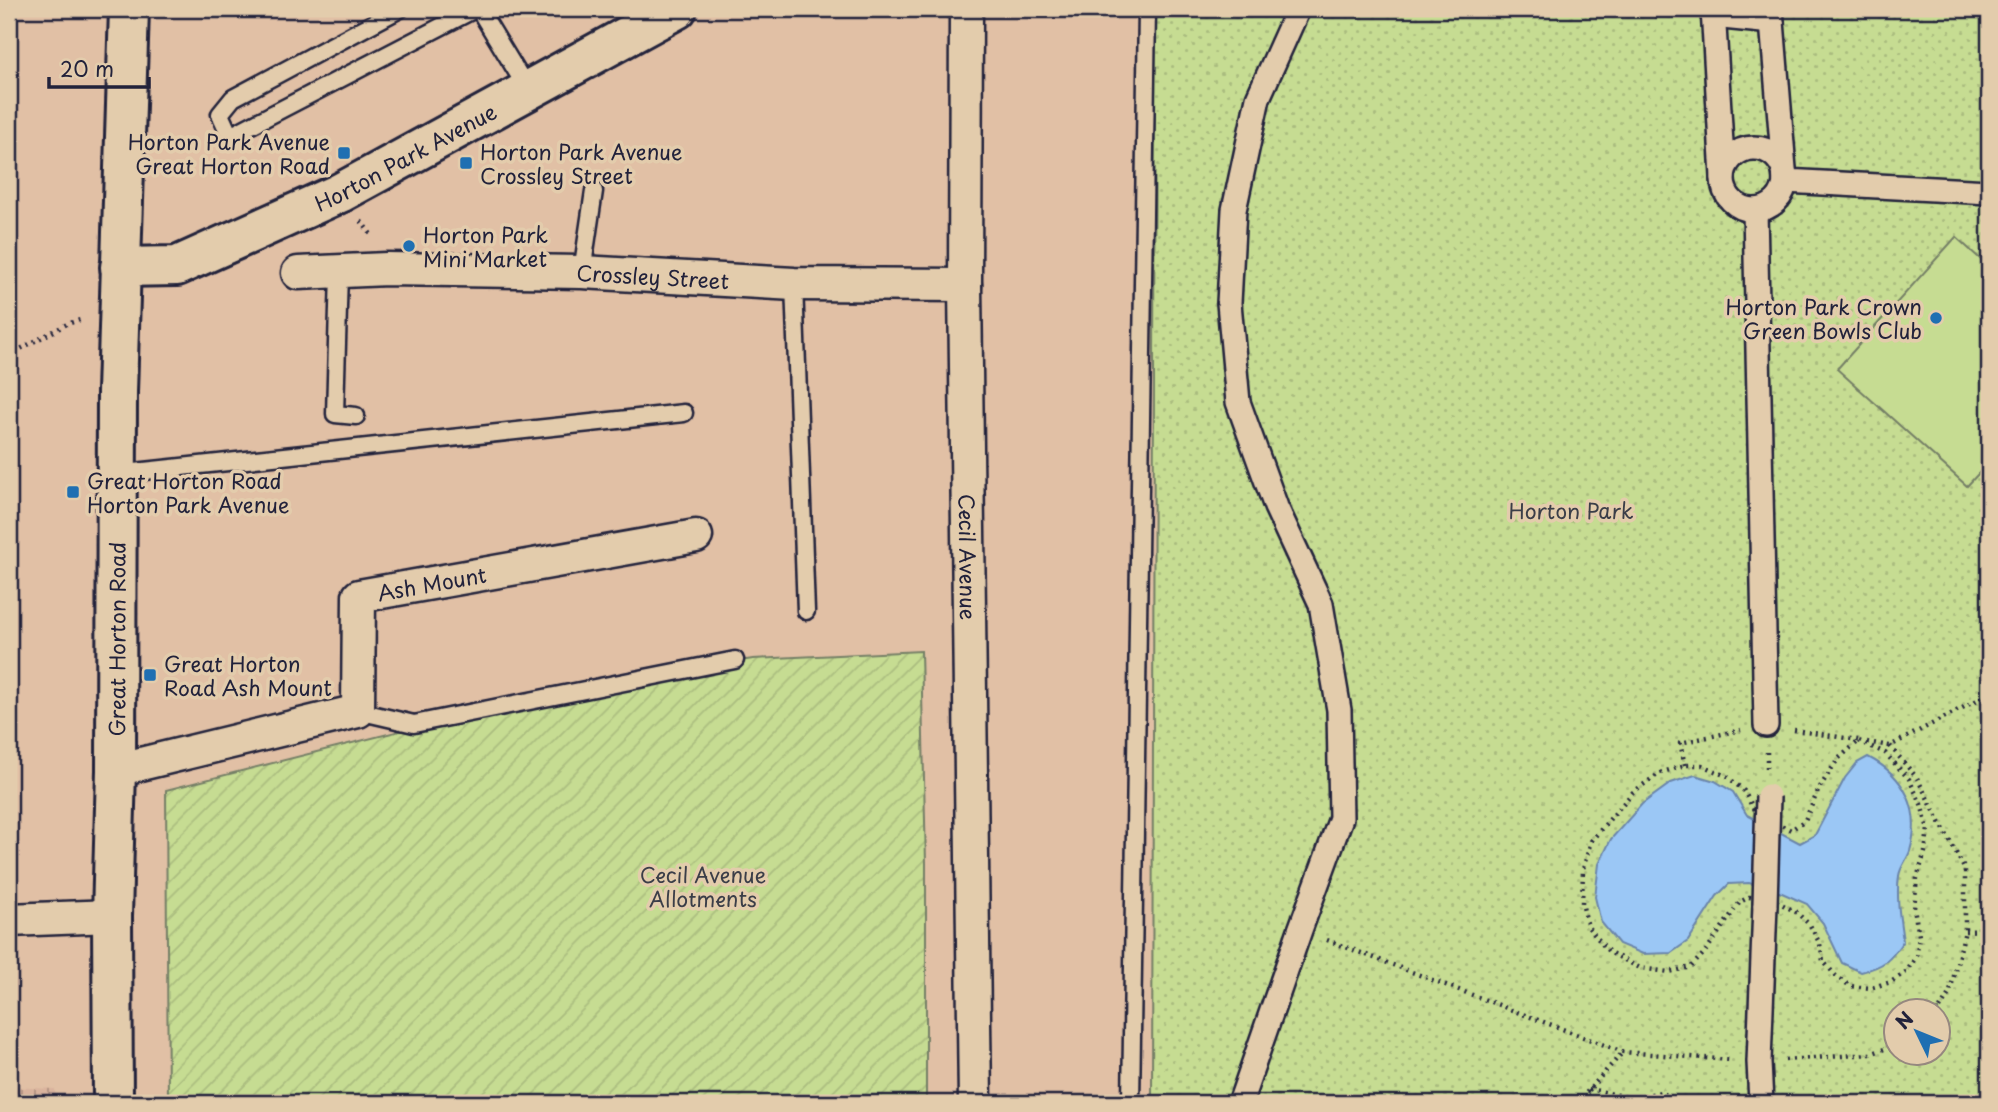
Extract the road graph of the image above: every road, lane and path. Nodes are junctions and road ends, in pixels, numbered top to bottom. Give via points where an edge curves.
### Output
1 (129, 9) edge
2 (400, 9) edge
3 (477, 9) edge
4 (677, 9) edge
5 (966, 9) edge
6 (1147, 9) edge
7 (1298, 9) edge
8 (1713, 12) edge
9 (1772, 16) edge
10 (528, 90) junction
11 (1723, 178) junction
12 (1785, 181) junction
13 (123, 188) junction
14 (594, 191) dead end
15 (1989, 192) edge
16 (340, 193) junction
17 (1755, 210) junction
18 (177, 266) junction
19 (120, 267) junction
20 (387, 269) junction
21 (339, 272) junction
22 (582, 272) junction
23 (298, 273) dead end
24 (794, 284) junction
25 (965, 285) junction
26 (119, 307) junction
27 (9, 355) edge
28 (684, 413) dead end
29 (356, 416) dead end
30 (117, 474) junction
31 (696, 536) dead end
32 (806, 611) dead end
33 (735, 660) dead end
34 (1989, 694) edge
35 (358, 711) junction
36 (1766, 725) junction
37 (1890, 746) junction
38 (1685, 765) dead end
39 (116, 770) junction
40 (1768, 796) joint
41 (111, 916) junction
42 (9, 920) edge
43 (1300, 930) junction
44 (1989, 930) edge
45 (1965, 931) junction
46 (1948, 996) edge
47 (1882, 1050) edge
48 (1623, 1052) junction
49 (1759, 1062) junction
50 (1589, 1089) junction
51 (113, 1103) edge
52 (975, 1103) edge
53 (1131, 1103) edge
54 (1240, 1103) edge
55 (1577, 1103) edge
56 (1595, 1103) edge
57 (1681, 1103) edge
58 (1761, 1103) edge

1 - 13 main road, Great Horton Road
2 - 3 lane via 233,98 220,114 230,136
3 - 10 lane
4 - 10 main road, Horton Park Avenue
5 - 25 street, Cecil Avenue
6 - 53 lane
7 - 43 street via 1258,98 1234,209 1229,303 1238,402 1276,507 1321,604 1339,710 1341,818
8 - 9 street
8 - 11 street
9 - 12 street
10 - 16 main road, Horton Park Avenue
11 - 12 street via 1736,153 1752,148 1779,160
11 - 17 street via 1724,189 1737,205
12 - 15 street
12 - 17 street via 1779,197
13 - 18 main road via 137,224
13 - 19 main road, Great Horton Road
14 - 22 lane
16 - 18 main road, Horton Park Avenue
16 - 20 path via 381,247
17 - 36 street
18 - 19 main road, Horton Park Avenue
19 - 26 main road, Great Horton Road
20 - 21 street, Crossley Street
20 - 22 street, Crossley Street
21 - 23 street, Crossley Street
21 - 29 lane via 335,414
22 - 24 street, Crossley Street
24 - 25 street, Crossley Street
24 - 32 lane
25 - 52 street, Cecil Avenue
26 - 27 path via 67,324
26 - 30 main road, Great Horton Road
28 - 30 lane
30 - 39 main road, Great Horton Road
31 - 35 street, Ash Mount via 359,596
33 - 35 lane via 414,724
34 - 37 path
35 - 39 street
36 - 37 path
36 - 38 path via 1681,743
36 - 40 path
37 - 45 path via 1917,778 1965,870
39 - 41 main road, Great Horton Road
40 - 49 street, bridge
41 - 42 street
41 - 51 main road, Great Horton Road
43 - 48 path
43 - 54 street
44 - 45 path
45 - 46 path
47 - 49 path
48 - 49 path
48 - 50 path
49 - 58 street
50 - 55 path
50 - 56 path
50 - 57 path via 1633,1098 1661,1092

